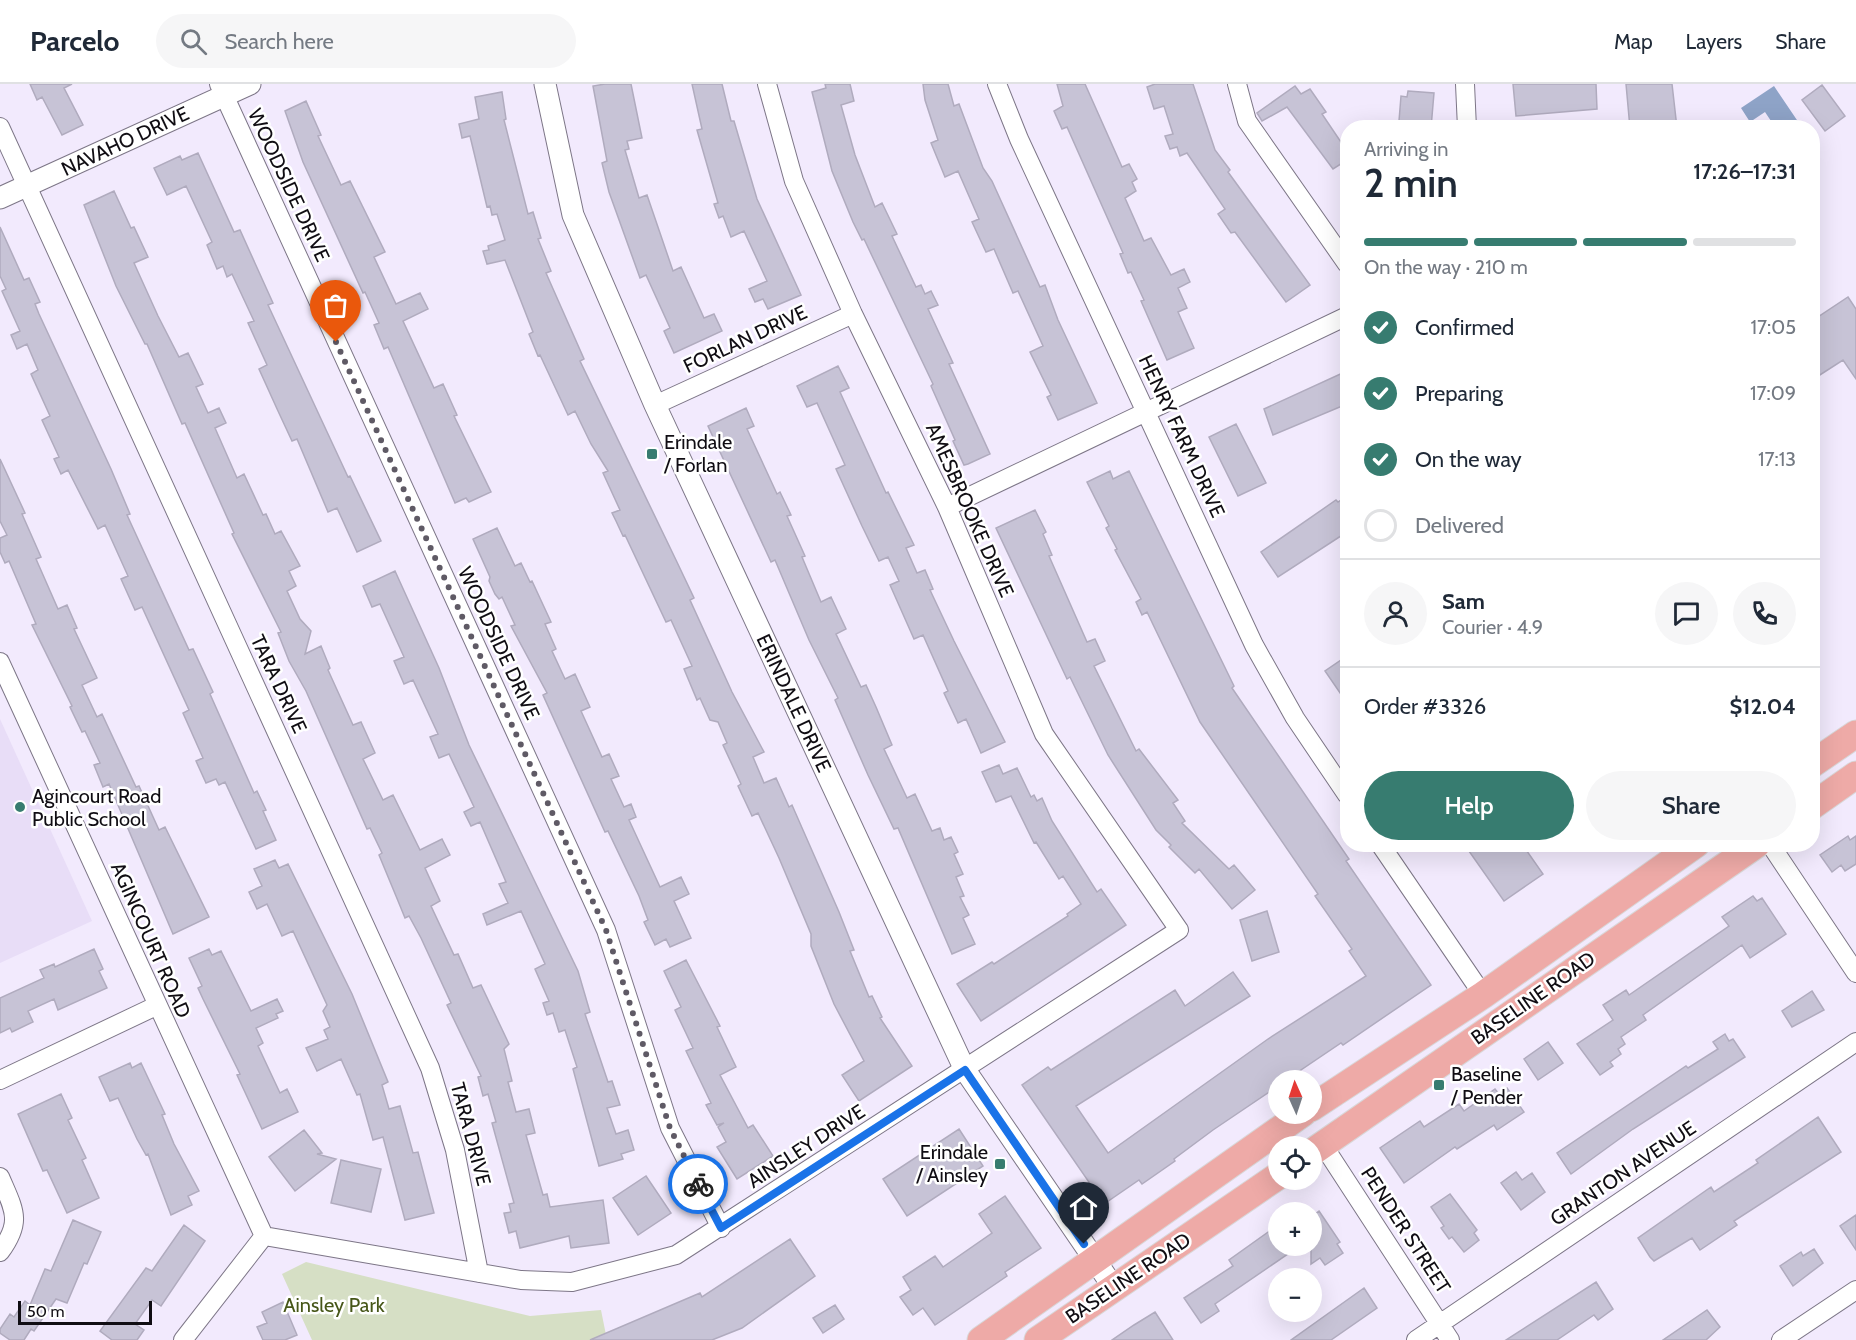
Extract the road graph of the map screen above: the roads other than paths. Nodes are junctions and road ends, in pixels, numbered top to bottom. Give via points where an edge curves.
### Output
1 (250, 84) edge
2 (545, 84) edge
3 (767, 84) edge
4 (997, 84) edge
5 (1237, 84) edge
6 (1465, 84) edge
7 (221, 90) edge
8 (1467, 120) edge
9 (0, 127) edge
10 (27, 186) junction
11 (0, 198) edge
12 (1340, 254) edge
13 (853, 314) junction
14 (1340, 319) edge
15 (655, 405) junction
16 (1145, 410) junction
17 (947, 507) junction
18 (0, 663) edge
19 (1856, 734) edge
20 (1820, 759) edge
21 (1856, 775) edge
22 (1340, 785) edge
23 (1820, 800) edge
24 (1385, 852) edge
25 (1685, 852) edge
26 (1745, 852) edge
27 (1775, 852) edge
28 (1179, 930) joint
29 (1856, 973) edge
30 (1483, 995) junction
31 (156, 1006) junction
32 (1856, 1042) edge
33 (965, 1070) junction
34 (0, 1080) edge
35 (1322, 1101) edge
36 (1288, 1124) edge
37 (1322, 1146) edge
38 (1322, 1156) edge
39 (0, 1177) edge
40 (1268, 1183) edge
41 (721, 1228) junction
42 (264, 1236) junction
43 (0, 1252) edge
44 (1096, 1260) junction
45 (479, 1273) junction
46 (1114, 1288) junction
47 (1856, 1290) edge
48 (1440, 1324) junction
49 (183, 1340) edge
50 (981, 1340) edge
51 (1038, 1340) edge
52 (1416, 1340) edge
53 (1450, 1340) edge
54 (1781, 1340) edge

1 - 7 street, NAVAHO DRIVE
2 - 15 street, ERINDALE DRIVE via 573,215
3 - 13 street, AMESBROOKE DRIVE via 794,181
4 - 16 street, HENRY FARM DRIVE
5 - 12 street via 1247,121
6 - 8 street
7 - 10 street, NAVAHO DRIVE
7 - 41 street, WOODSIDE DRIVE via 606,930 670,1128
9 - 10 street, TARA DRIVE
10 - 11 street, NAVAHO DRIVE
10 - 45 street, TARA DRIVE via 430,1068 455,1150
13 - 15 street, FORLAN DRIVE
13 - 17 street, AMESBROOKE DRIVE
14 - 16 street
15 - 33 street, ERINDALE DRIVE
16 - 17 street
16 - 22 street, HENRY FARM DRIVE via 1254,645 1294,718
17 - 28 street, AMESBROOKE DRIVE via 1044,734
18 - 31 street, AGINCOURT ROAD
19 - 20 main road
21 - 23 main road
24 - 30 street
25 - 30 main road, BASELINE ROAD
26 - 37 main road, BASELINE ROAD
27 - 29 street
28 - 33 street, AINSLEY DRIVE
30 - 35 main road, BASELINE ROAD
31 - 34 street
31 - 42 street, AGINCOURT ROAD
32 - 48 street, GRANTON AVENUE
33 - 41 street, AINSLEY DRIVE
33 - 44 street, ERINDALE DRIVE
36 - 44 main road, BASELINE ROAD
38 - 48 street, PENDER STREET
39 - 43 street via 14,1210 14,1234
40 - 46 main road, BASELINE ROAD
41 - 45 street, AINSLEY DRIVE via 676,1255 573,1282
42 - 45 street, AINSLEY DRIVE
42 - 49 street
44 - 46 street, ERINDALE DRIVE
44 - 50 main road, BASELINE ROAD
46 - 51 main road, BASELINE ROAD
47 - 54 street
48 - 52 street, GRANTON AVENUE
48 - 53 street, PENDER STREET

